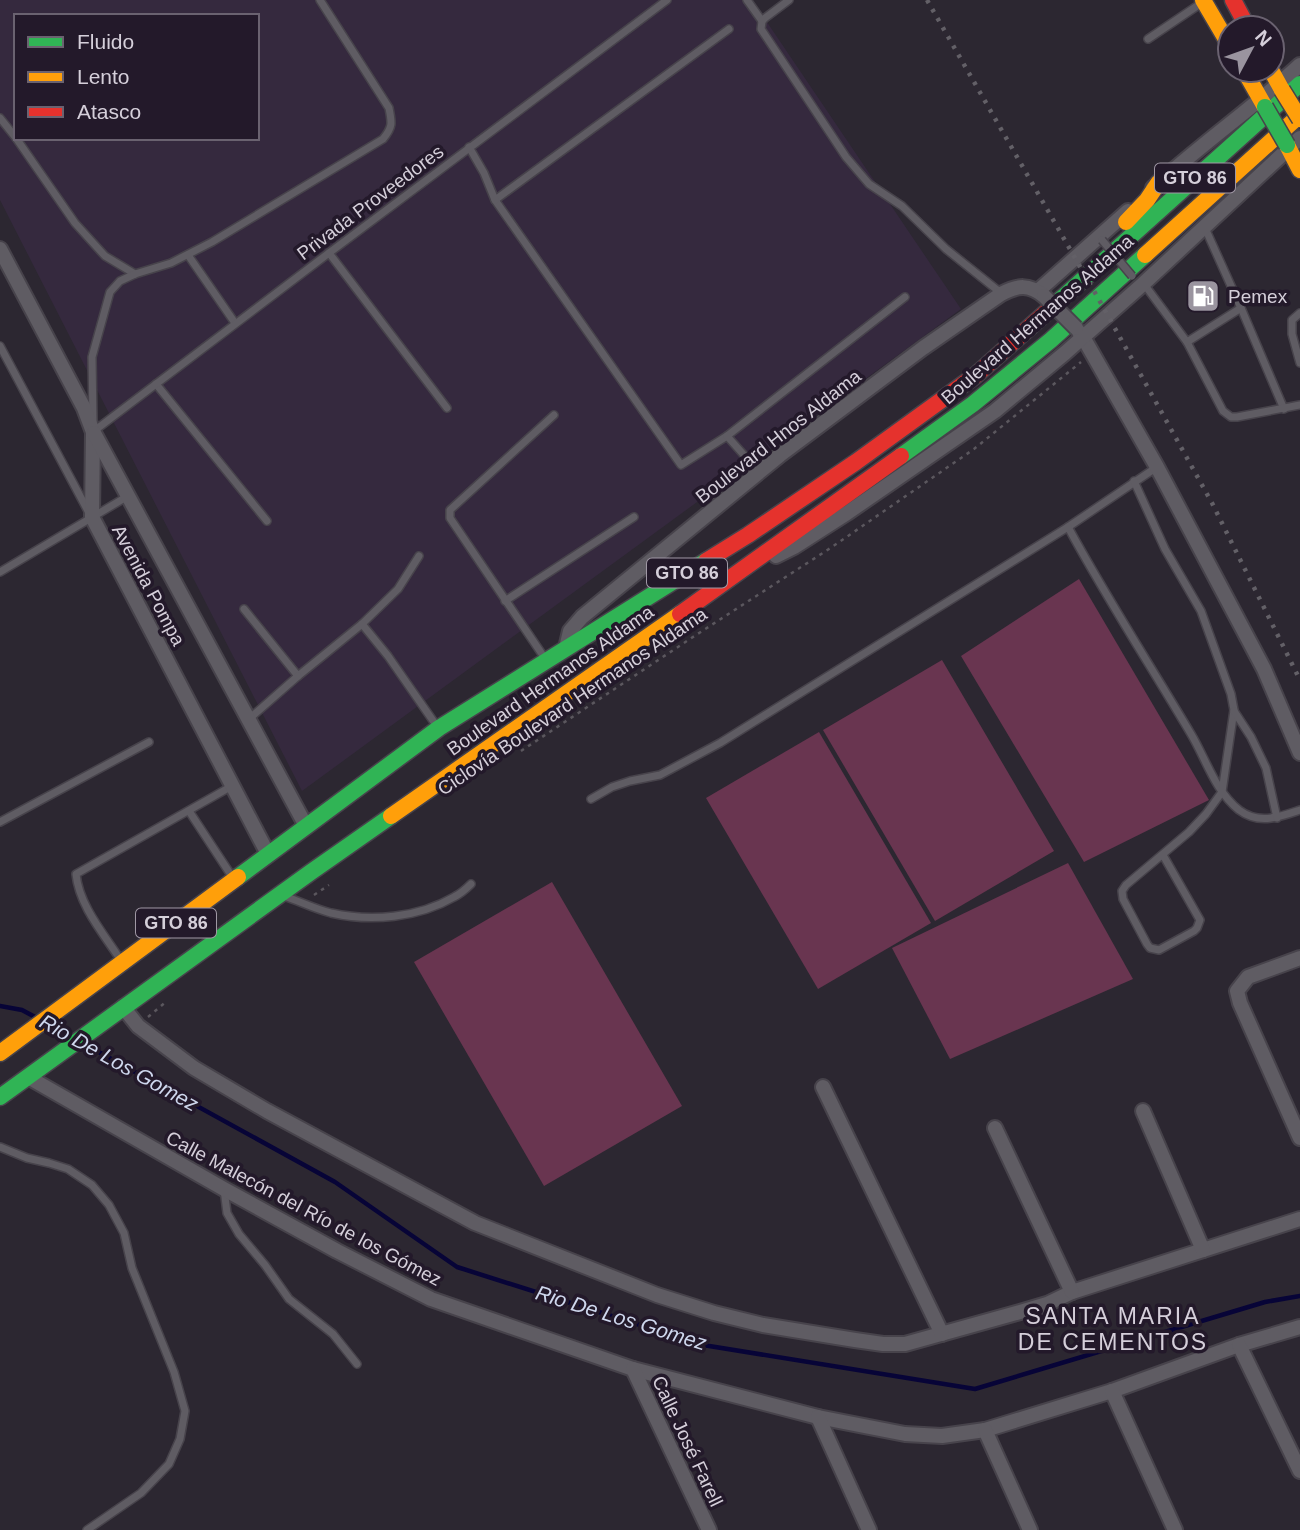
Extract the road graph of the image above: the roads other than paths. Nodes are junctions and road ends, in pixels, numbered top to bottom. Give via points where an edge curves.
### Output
1 (320, 0) edge
2 (667, 0) edge
3 (747, 0) edge
4 (789, 0) edge
5 (1203, 1) edge
6 (762, 21) junction
7 (1216, 23) edge
8 (729, 29) dead end
9 (1148, 38) dead end
10 (1252, 84) edge
11 (1275, 84) edge
12 (1279, 84) edge
13 (1300, 84) edge
14 (1263, 103) junction
15 (1300, 117) edge
16 (0, 118) edge
17 (14, 136) edge
18 (17, 140) edge
19 (1292, 144) edge
20 (470, 148) junction
21 (1300, 170) edge
22 (1160, 182) junction
23 (495, 200) junction
24 (1205, 228) junction
25 (1100, 238) junction
26 (0, 249) edge
27 (329, 253) junction
28 (187, 255) junction
29 (1091, 272) junction
30 (135, 274) junction
31 (1138, 280) junction
32 (1001, 293) junction
33 (1041, 294) junction
34 (905, 297) dead end
35 (1241, 308) junction
36 (1300, 313) edge
37 (235, 323) junction
38 (1080, 333) junction
39 (1187, 342) junction
40 (0, 346) edge
41 (1300, 363) edge
42 (156, 384) junction
43 (1300, 405) edge
44 (447, 408) dead end
45 (1284, 409) junction
46 (554, 415) dead end
47 (93, 432) junction
48 (727, 436) junction
49 (1157, 467) junction
50 (760, 472) junction
51 (1134, 481) junction
52 (128, 496) junction
53 (92, 517) junction
54 (634, 517) dead end
55 (267, 521) dead end
56 (1069, 527) junction
57 (419, 556) dead end
58 (0, 572) edge
59 (737, 575) junction
60 (505, 601) junction
61 (244, 609) dead end
62 (362, 624) junction
63 (566, 648) junction
64 (546, 661) junction
65 (298, 676) junction
66 (1234, 710) junction
67 (249, 719) junction
68 (439, 728) junction
69 (149, 742) dead end
70 (1300, 753) edge
71 (232, 786) junction
72 (1222, 792) junction
73 (592, 799) dead end
74 (1300, 810) edge
75 (189, 811) junction
76 (1277, 818) junction
77 (0, 822) edge
78 (306, 826) junction
79 (268, 854) junction
80 (1163, 855) junction
81 (300, 856) junction
82 (233, 880) junction
83 (471, 884) dead end
84 (280, 894) junction
85 (1300, 958) edge
86 (122, 962) junction
87 (123, 1007) junction
88 (0, 1053) edge
89 (28, 1077) junction
90 (823, 1087) dead end
91 (0, 1097) edge
92 (1143, 1111) dead end
93 (995, 1128) dead end
94 (1300, 1138) edge
95 (0, 1147) edge
96 (224, 1189) junction
97 (1300, 1219) edge
98 (1203, 1250) junction
99 (1072, 1292) junction
100 (1300, 1327) edge
101 (942, 1334) junction
102 (1239, 1345) junction
103 (357, 1364) dead end
104 (632, 1369) junction
105 (1112, 1391) junction
106 (818, 1417) junction
107 (985, 1430) junction
108 (1300, 1471) edge
109 (87, 1530) edge
110 (709, 1530) edge
111 (869, 1530) edge
112 (1030, 1530) edge
113 (1175, 1530) edge

1 - 28 lane via 389,108 389,132
2 - 20 lane, Privada Proveedores
3 - 6 lane
4 - 6 lane
5 - 7 main road
5 - 9 lane
6 - 32 lane via 763,33 869,184 902,206
8 - 23 lane
10 - 14 main road
11 - 14 street
12 - 15 main road, bridge
13 - 29 main road, Boulevard Hermanos Aldama / GTO 86
14 - 19 main road, bridge
14 - 22 street
15 - 59 main road, Boulevard Hermanos Aldama / GTO 86 via 1016,370
16 - 17 lane
18 - 30 lane via 75,223 105,256
19 - 21 main road
19 - 24 street
20 - 23 lane
20 - 27 lane, Privada Proveedores
22 - 25 street
22 - 29 main road via 1095,258
23 - 48 lane via 681,465
24 - 31 street
24 - 35 lane
25 - 31 lane, bridge
25 - 33 street
26 - 47 street, Avenida Pompa
27 - 37 lane, Privada Proveedores
27 - 44 lane
28 - 30 lane
28 - 37 lane
29 - 63 main road, Boulevard Hermanos Aldama / GTO 86 via 976,375 856,462
30 - 47 lane via 110,292 102,318 92,357
31 - 38 street
31 - 39 lane
32 - 33 street via 1023,287
32 - 50 street, Boulevard Hnos Aldama
33 - 38 street, bridge
34 - 48 lane
35 - 39 lane
35 - 45 lane
36 - 41 lane via 1292,320
37 - 42 lane, Privada Proveedores
38 - 49 street
38 - 59 street via 995,411 794,547
39 - 45 lane via 1226,414 1237,417
40 - 53 lane
42 - 47 lane, Privada Proveedores
42 - 55 lane
43 - 45 lane
46 - 60 lane via 450,510 450,518
47 - 52 street
47 - 53 street, Avenida Pompa
48 - 50 lane
49 - 51 lane
49 - 70 street via 1264,669
50 - 63 street, Boulevard Hnos Aldama via 582,617 570,631
51 - 56 lane
51 - 66 lane via 1165,549 1201,611
52 - 53 lane
52 - 67 street
53 - 58 lane
53 - 71 street, Avenida Pompa
54 - 60 lane
56 - 72 lane
56 - 73 lane via 720,743 660,775 629,781
57 - 62 lane via 398,589
59 - 81 main road, Boulevard Hermanos Aldama / GTO 86
60 - 64 lane
61 - 65 lane
62 - 65 lane
62 - 68 lane
63 - 64 main road, Boulevard Hermanos Aldama / GTO 86
64 - 68 main road, Boulevard Hermanos Aldama / GTO 86
65 - 67 lane
66 - 72 lane
66 - 76 lane via 1266,768
67 - 78 street
68 - 78 main road, Boulevard Hermanos Aldama / GTO 86
69 - 77 lane
71 - 75 lane
71 - 79 street, Avenida Pompa
72 - 76 lane via 1251,817
72 - 80 lane
74 - 76 lane
75 - 82 lane
75 - 86 lane via 76,874 90,913
78 - 81 main road, Boulevard Hermanos Aldama / GTO 86
79 - 81 main road, Boulevard Hermanos Aldama / GTO 86
79 - 82 main road, Boulevard Hermanos Aldama / GTO 86
80 - 80 lane via 1122,891 1147,944 1159,950 1197,929 1200,920
81 - 84 main road, Boulevard Hermanos Aldama / GTO 86
82 - 86 main road, Boulevard Hermanos Aldama / GTO 86
83 - 84 lane via 422,911 391,916 330,913
84 - 87 main road, Boulevard Hermanos Aldama / GTO 86
85 - 94 street via 1248,978 1237,991
86 - 88 main road, Boulevard Hermanos Aldama / GTO 86
87 - 89 main road, Boulevard Hermanos Aldama / GTO 86
87 - 101 street via 138,1026 194,1068 475,1223 657,1295 763,1325 883,1344 905,1344
89 - 91 main road, Boulevard Hermanos Aldama / GTO 86
89 - 96 street, Calle Malecón del Río de los Gómez
90 - 101 street
92 - 98 street
93 - 99 street
95 - 109 lane via 68,1169 110,1205 124,1233 132,1268 185,1411 169,1464 141,1493
96 - 103 lane via 227,1213 239,1234 289,1299 333,1334
96 - 104 street, Calle Malecón del Río de los Gómez via 431,1299
97 - 98 street
98 - 99 street
99 - 101 street via 1047,1304
100 - 102 street, Calle Malecón del Río de los Gómez
102 - 105 street, Calle Malecón del Río de los Gómez
102 - 108 street
104 - 106 street, Calle Malecón del Río de los Gómez
104 - 110 street, Calle José Farell
105 - 107 street, Calle Malecón del Río de los Gómez
105 - 113 street
106 - 107 street, Calle Malecón del Río de los Gómez via 905,1434 942,1436
106 - 111 street
107 - 112 street

